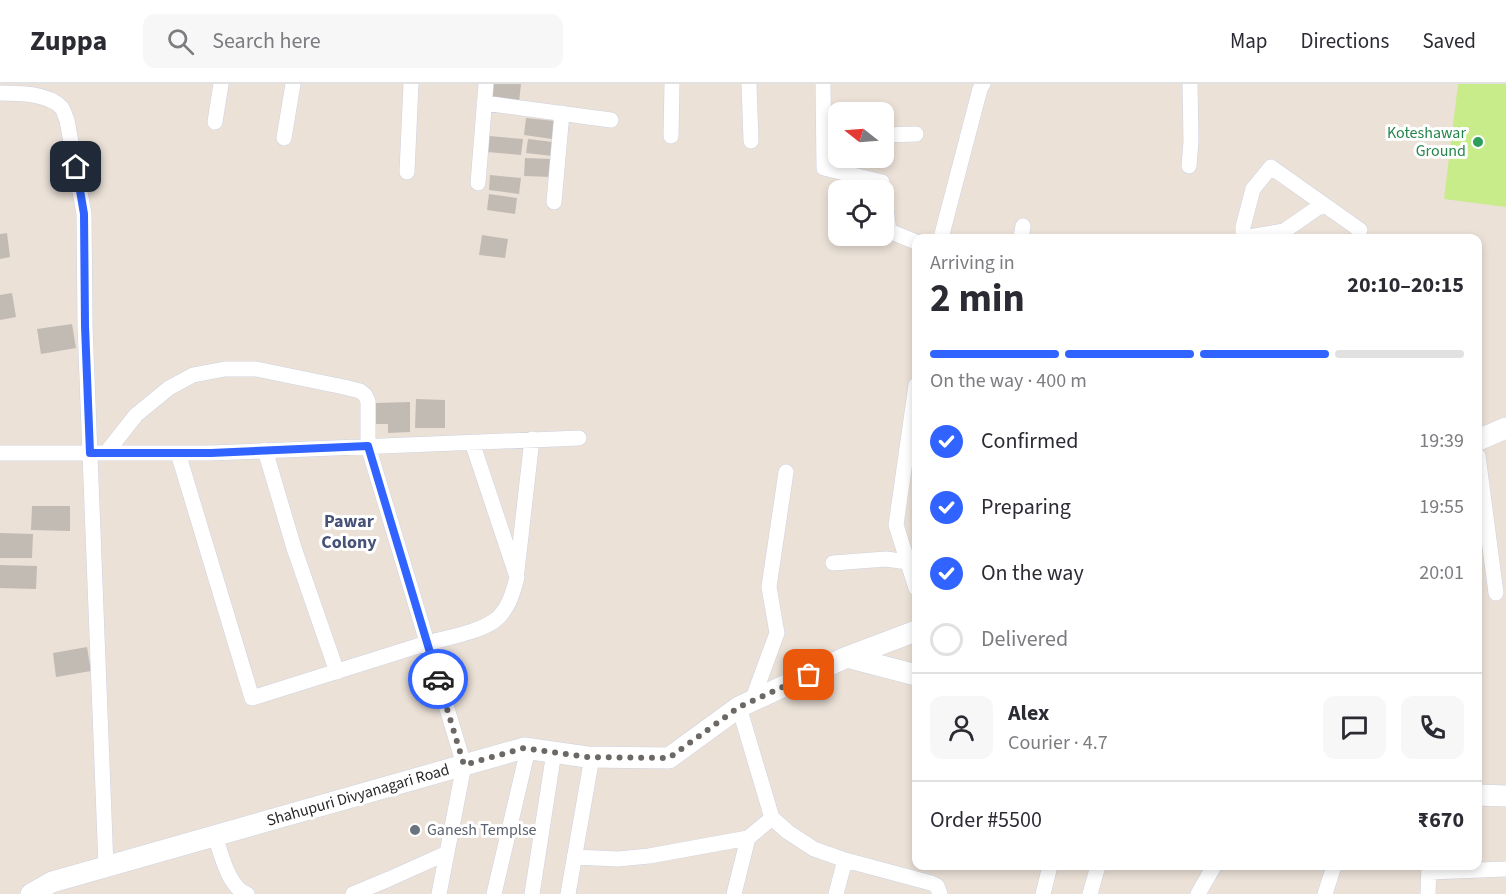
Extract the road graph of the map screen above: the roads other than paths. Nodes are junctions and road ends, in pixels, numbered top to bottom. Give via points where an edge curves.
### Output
1 (221, 84) edge
2 (293, 84) edge
3 (411, 84) edge
4 (486, 84) edge
5 (672, 84) edge
6 (749, 84) edge
7 (823, 84) edge
8 (983, 84) edge
9 (1190, 84) edge
10 (0, 93) edge
11 (484, 103) junction
12 (562, 113) junction
13 (828, 116) edge
14 (611, 120) dead end
15 (215, 122) dead end
16 (894, 135) edge
17 (916, 135) dead end
18 (671, 136) dead end
19 (284, 138) dead end
20 (751, 141) dead end
21 (828, 150) edge
22 (1190, 166) dead end
23 (407, 172) dead end
24 (874, 180) edge
25 (478, 183) dead end
26 (554, 202) dead end
27 (1323, 204) junction
28 (1360, 230) dead end
29 (894, 233) edge
30 (941, 234) edge
31 (1243, 234) edge
32 (1266, 234) edge
33 (912, 240) edge
34 (912, 412) edge
35 (1506, 428) edge
36 (579, 438) dead end
37 (1482, 438) edge
38 (532, 440) junction
39 (472, 442) junction
40 (368, 446) junction
41 (265, 450) junction
42 (0, 453) edge
43 (90, 453) junction
44 (106, 453) junction
45 (178, 453) junction
46 (786, 472) dead end
47 (901, 485) junction
48 (1482, 486) edge
49 (912, 487) edge
50 (908, 562) junction
51 (833, 563) dead end
52 (912, 575) edge
53 (517, 577) junction
54 (1496, 593) dead end
55 (912, 633) edge
56 (427, 643) junction
57 (847, 657) junction
58 (337, 672) junction
59 (912, 674) edge
60 (746, 704) junction
61 (528, 749) junction
62 (554, 752) junction
63 (592, 757) junction
64 (464, 765) junction
65 (1482, 795) edge
66 (1506, 796) edge
67 (772, 818) junction
68 (215, 836) junction
69 (748, 838) junction
70 (447, 853) junction
71 (574, 857) junction
72 (845, 860) junction
73 (106, 867) junction
74 (1482, 869) edge
75 (1506, 869) edge
76 (1049, 870) edge
77 (1097, 870) edge
78 (1212, 870) edge
79 (1333, 870) edge
80 (1429, 870) edge
81 (31, 894) edge
82 (247, 894) edge
83 (353, 894) edge
84 (439, 894) edge
85 (494, 894) edge
86 (532, 894) edge
87 (568, 894) edge
88 (734, 894) edge
89 (836, 894) edge
90 (940, 894) edge
91 (1043, 894) edge
92 (1090, 894) edge
93 (1198, 894) edge
94 (1325, 894) edge
95 (1428, 894) edge

1 - 15 street
2 - 19 street
3 - 23 street
4 - 11 street
5 - 18 street
6 - 20 street
7 - 13 street
8 - 30 street
9 - 22 street
10 - 43 street via 32,94 50,100 62,108 67,120 84,214
11 - 12 street
11 - 25 street
12 - 14 street
12 - 26 street
16 - 17 street
21 - 24 street via 824,168
27 - 28 street
27 - 31 street via 1271,167 1253,189
27 - 32 street via 1284,231
29 - 33 street
34 - 47 street
35 - 37 main road
36 - 38 street
38 - 39 street
38 - 53 street
39 - 40 street
39 - 53 street
40 - 41 street
40 - 44 street via 368,401 360,391 256,369 225,369 193,375 169,388 136,415
40 - 56 street
41 - 45 street
41 - 58 street
42 - 43 street
43 - 44 street
43 - 73 street
44 - 45 street
45 - 58 street via 252,698
46 - 60 street via 769,587 777,633
47 - 49 street
47 - 50 street via 896,525
48 - 54 street
50 - 51 street via 886,559
50 - 52 street
53 - 56 street via 504,612 495,621
55 - 57 main road, Shahupuri Divyanagari Road
56 - 58 street
56 - 64 street
57 - 59 main road
57 - 60 main road, Shahupuri Divyanagari Road
60 - 63 main road, Shahupuri Divyanagari Road via 669,758
60 - 67 street
61 - 62 main road, Shahupuri Divyanagari Road
61 - 64 main road, Shahupuri Divyanagari Road
61 - 85 street
62 - 63 main road, Shahupuri Divyanagari Road
62 - 86 street
63 - 71 street
64 - 68 main road, Shahupuri Divyanagari Road
64 - 70 street
65 - 66 main road
67 - 69 street
67 - 72 street via 814,849
68 - 73 main road, Shahupuri Divyanagari Road
68 - 82 street via 234,885
69 - 71 street via 650,856
69 - 88 street
70 - 83 street
70 - 84 street
71 - 87 street
72 - 89 street
72 - 90 street via 931,883
73 - 81 main road, Shahupuri Divyanagari Road via 52,882
74 - 75 street
76 - 91 street
77 - 92 street
78 - 93 street
79 - 94 street
80 - 95 street

